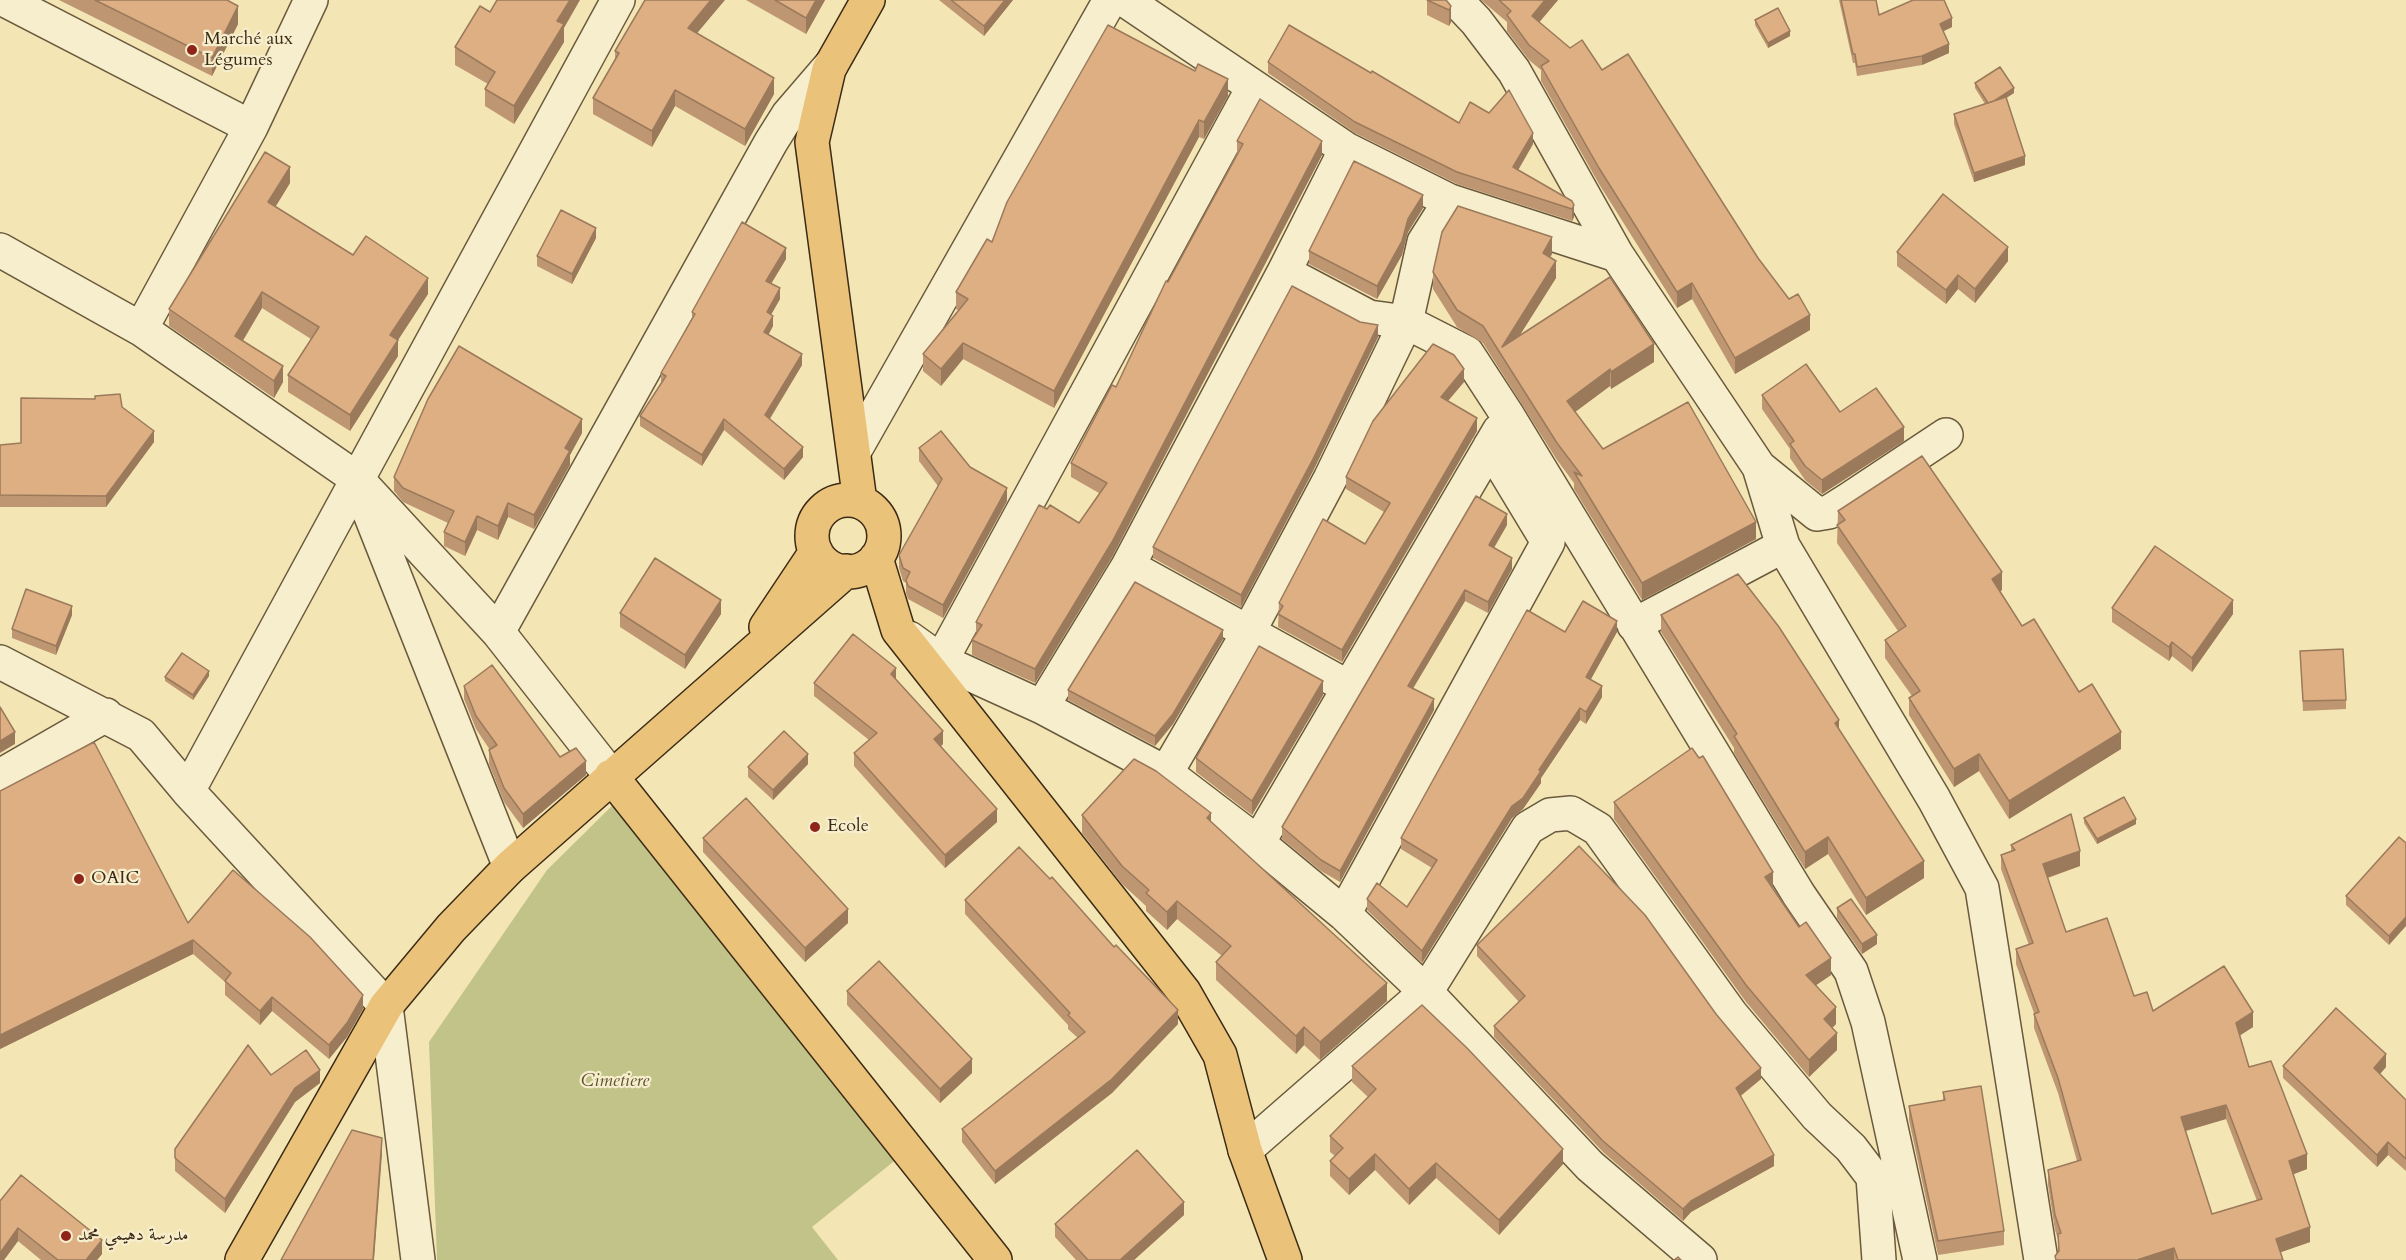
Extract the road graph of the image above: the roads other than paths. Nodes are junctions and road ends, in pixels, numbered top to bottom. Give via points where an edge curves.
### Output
1 (5, 0) edge
2 (618, 0) edge
3 (868, 0) edge
4 (1110, 0) edge
5 (1125, 0) edge
6 (1456, 0) edge
7 (307, 1) edge
8 (831, 65) junction
9 (1253, 88) junction
10 (251, 127) junction
11 (1346, 148) junction
12 (1450, 201) junction
13 (0, 250) edge
14 (1617, 255) junction
15 (1284, 272) junction
16 (1406, 322) junction
17 (141, 329) junction
18 (1508, 416) junction
19 (1946, 435) dead end
20 (1490, 446) junction
21 (855, 450) junction
22 (1759, 467) junction
23 (356, 478) junction
24 (860, 502) junction
25 (1783, 546) junction
26 (816, 552) junction
27 (876, 558) junction
28 (1128, 566) junction
29 (846, 571) junction
30 (1634, 625) junction
31 (898, 630) junction
32 (498, 632) junction
33 (1248, 633) junction
34 (941, 661) junction
35 (0, 662) edge
36 (742, 663) junction
37 (1348, 687) junction
38 (1042, 707) junction
39 (106, 715) junction
40 (1166, 773) junction
41 (0, 776) edge
42 (611, 776) junction
43 (188, 791) junction
44 (1258, 843) junction
45 (510, 867) junction
46 (1344, 914) junction
47 (1426, 992) junction
48 (386, 1006) junction
49 (1245, 1150) junction
50 (242, 1260) edge
51 (418, 1260) edge
52 (995, 1260) edge
53 (1285, 1260) edge
54 (1700, 1260) edge
55 (1879, 1260) edge
56 (1920, 1260) edge
57 (2041, 1260) edge

1 - 10 street
2 - 23 street
3 - 8 main road
4 - 21 street
5 - 9 street
6 - 14 street via 1514,71
7 - 10 street
8 - 21 main road via 812,142
8 - 32 street via 788,115 771,142
9 - 11 street
9 - 34 street
10 - 17 street
11 - 12 street
11 - 15 street
12 - 14 street
12 - 16 street via 1424,242
13 - 17 street
14 - 22 street
15 - 16 street via 1369,317
15 - 28 street
16 - 18 street via 1467,353
16 - 33 street via 1330,479
17 - 23 street
18 - 20 street
18 - 30 street
19 - 22 street via 1829,512 1817,514
20 - 37 street
20 - 46 street via 1548,542
21 - 24 main road
22 - 25 street
23 - 32 street
23 - 43 street
23 - 45 street
24 - 26 main road via 836,502 818,516 812,540
24 - 27 main road via 871,508 881,523 883,541
25 - 30 street
25 - 57 street via 1934,799 1982,888
26 - 29 main road via 834,569
26 - 36 main road
27 - 29 main road via 859,570
27 - 31 main road
28 - 33 street
28 - 38 street
29 - 36 main road
30 - 56 street via 1799,896 1851,971 1868,1022
31 - 34 street
31 - 49 main road via 1184,992 1220,1055
32 - 42 street
33 - 37 street
33 - 40 street
34 - 38 street
35 - 39 street
36 - 42 main road
37 - 44 street
38 - 40 street
39 - 41 street
39 - 43 street via 141,735
40 - 44 street
42 - 45 main road
42 - 52 main road
43 - 48 street
44 - 46 street
45 - 48 main road via 451,928
46 - 47 street
47 - 49 street
47 - 54 street via 1590,1166
47 - 55 street via 1528,828 1550,815 1571,813 1598,829 1731,1014 1873,1177
48 - 50 main road
48 - 51 street
49 - 53 main road

